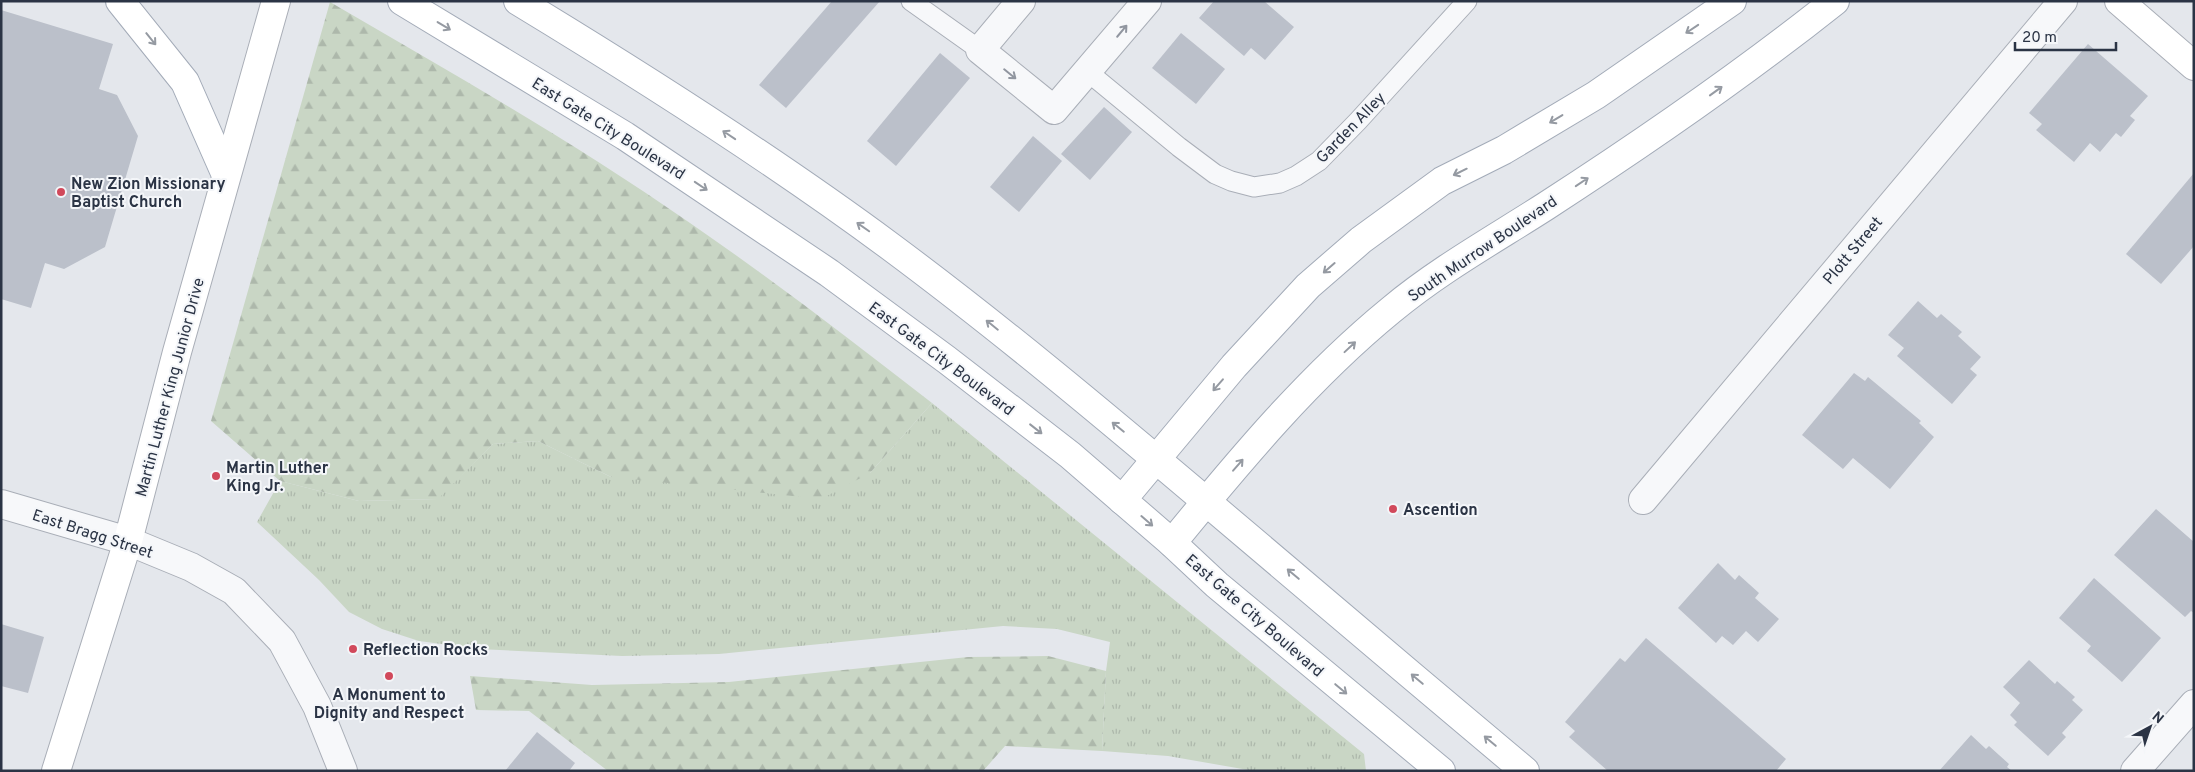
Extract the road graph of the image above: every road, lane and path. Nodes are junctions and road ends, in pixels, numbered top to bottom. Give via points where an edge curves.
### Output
1 (120, 1) edge
2 (402, 1) edge
3 (518, 1) edge
4 (911, 1) edge
5 (1021, 1) edge
6 (1147, 1) edge
7 (1467, 1) edge
8 (1732, 1) edge
9 (1835, 1) edge
10 (2063, 1) edge
11 (2119, 1) edge
12 (274, 9) edge
13 (980, 50) junction
14 (2194, 66) edge
15 (1088, 72) junction
16 (226, 175) junction
17 (1156, 458) junction
18 (1122, 500) junction
19 (1642, 500) dead end
20 (1206, 501) junction
21 (1, 504) edge
22 (128, 541) junction
23 (1172, 543) junction
24 (2194, 704) edge
25 (1430, 767) edge
26 (56, 771) edge
27 (343, 771) edge
28 (1525, 771) edge
29 (2135, 771) edge

1 -> 16 main road via 185,82
2 -> 18 main road, East Gate City Boulevard via 625,136 829,273 1070,455
17 -> 3 main road via 984,318 789,174
4 - 13 lane
5 - 13 street
15 -> 6 street
7 - 15 lane, Garden Alley via 1319,162 1280,184 1254,187 1215,174
8 -> 17 main road via 1596,95 1504,150 1442,181 1361,240 1308,286
20 -> 9 main road, South Murrow Boulevard via 1284,412 1390,311 1441,272 1697,106
10 - 19 street, Plott Street
11 - 14 main road
12 - 16 main road, Martin Luther King Junior Drive
13 -> 15 street via 1054,110
16 - 22 main road, Martin Luther King Junior Drive
17 - 18 main road
17 - 20 main road
18 -> 23 main road, East Gate City Boulevard
20 - 23 main road, South Murrow Boulevard
28 -> 20 main road
21 - 22 street, East Bragg Street
22 - 26 main road, Martin Luther King Junior Drive
22 - 27 street, East Bragg Street via 191,567 234,591 282,641 317,706
23 -> 25 main road, East Gate City Boulevard via 1217,586
24 - 29 street

